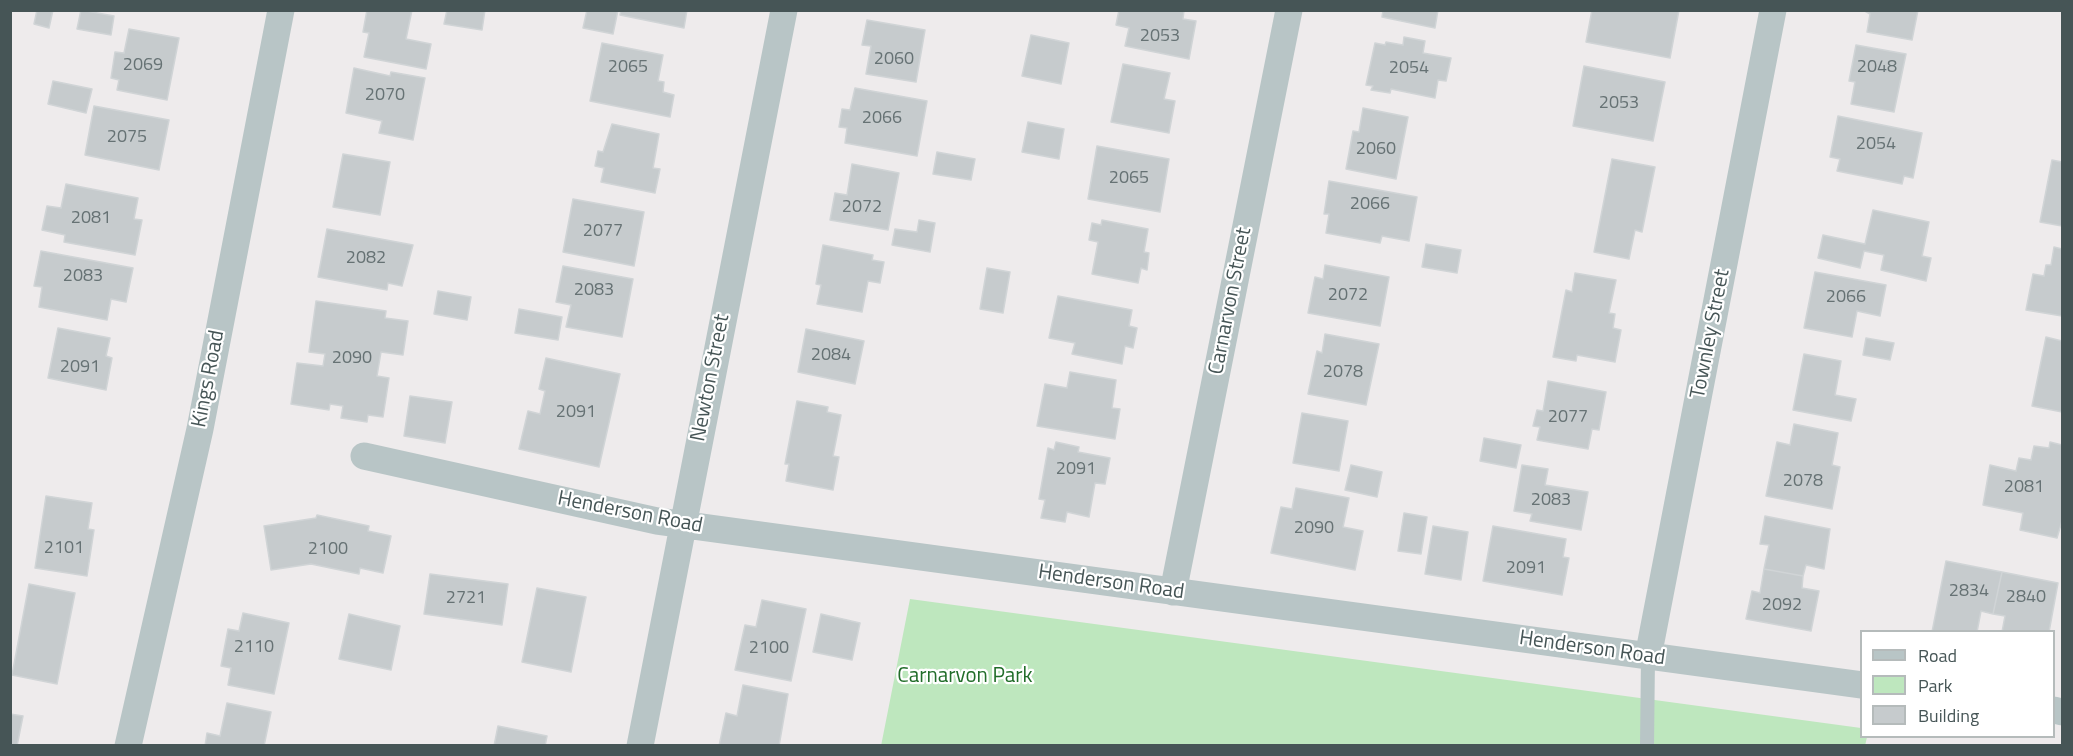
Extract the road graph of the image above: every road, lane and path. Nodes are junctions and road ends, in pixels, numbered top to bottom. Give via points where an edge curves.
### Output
1 (281, 10) edge
2 (784, 10) edge
3 (1289, 10) edge
4 (1773, 10) edge
5 (364, 456) dead end
6 (683, 525) junction
7 (1173, 592) junction
8 (1648, 657) junction
9 (1860, 685) edge
10 (128, 746) edge
11 (639, 746) edge
12 (1647, 746) edge

1 - 10 street, Kings Road via 200,429
2 - 6 street, Newton Street
3 - 7 street, Carnarvon Street
4 - 8 street, Townley Street
5 - 6 street, Henderson Road
6 - 7 street, Henderson Road
6 - 11 street, Newton Street
7 - 8 street, Henderson Road
8 - 9 street, Henderson Road
8 - 12 lane

